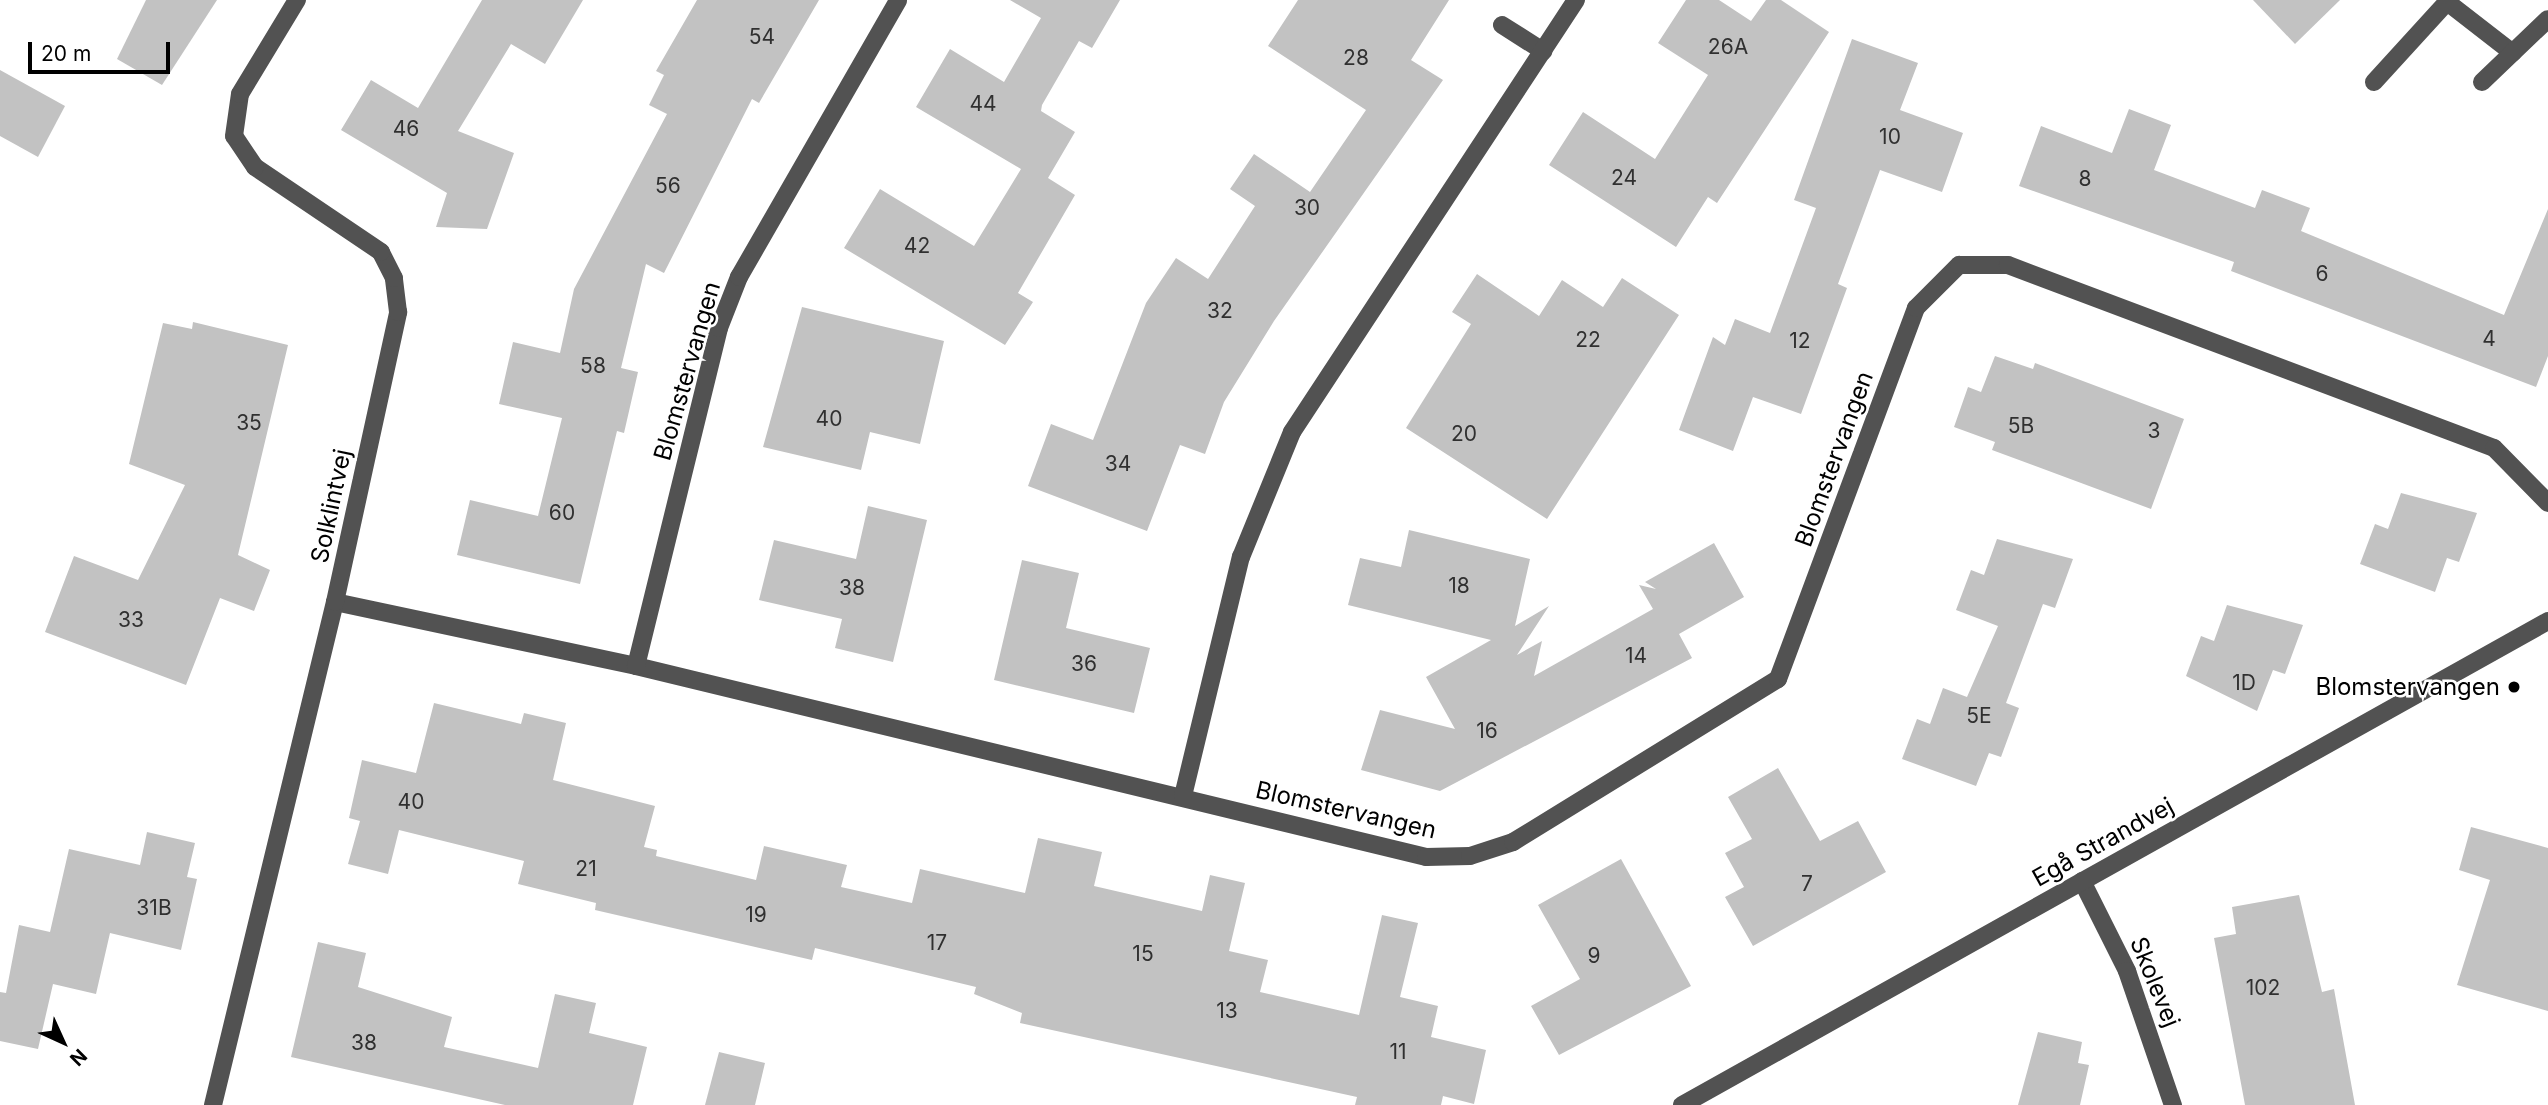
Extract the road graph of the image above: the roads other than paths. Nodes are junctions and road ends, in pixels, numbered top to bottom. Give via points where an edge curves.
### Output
1 (296, 0) edge
2 (898, 0) edge
3 (1576, 0) edge
4 (2548, 19) edge
5 (1502, 25) dead end
6 (1543, 51) junction
7 (2513, 53) junction
8 (2374, 82) dead end
9 (2482, 82) dead end
10 (2548, 503) edge
11 (335, 602) junction
12 (2548, 621) edge
13 (636, 666) junction
14 (1183, 796) junction
15 (2082, 881) junction
16 (213, 1105) edge
17 (1682, 1105) edge
18 (2172, 1105) edge

1 - 11 street, Solklintvej via 240,94 234,136 255,167 381,252 394,278 398,312
2 - 13 street, Blomstervangen via 769,217 734,289
3 - 6 street
4 - 7 street
5 - 6 street
6 - 14 street via 1292,432 1241,557
7 - 8 street via 2447,2
7 - 9 street
10 - 14 street, Blomstervangen via 2494,448 2008,265 1959,265 1916,308 1778,679 1513,842 1470,856 1426,857
11 - 13 street, Blomstervangen
11 - 16 street, Solklintvej
12 - 15 street, Egå Strandvej
13 - 14 street, Blomstervangen
15 - 17 street, Egå Strandvej
15 - 18 street, Skolevej via 2127,971

